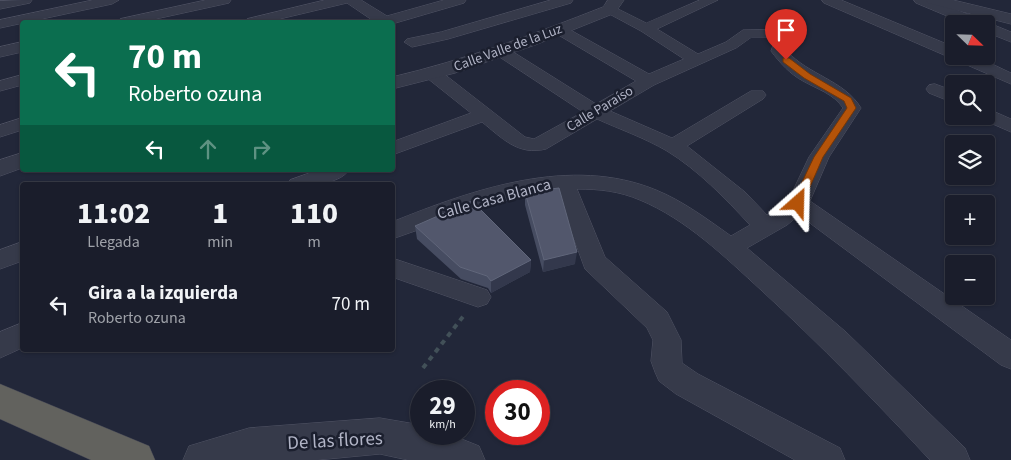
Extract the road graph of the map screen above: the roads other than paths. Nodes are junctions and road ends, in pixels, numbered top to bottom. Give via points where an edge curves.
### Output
1 (25, 0) edge
2 (112, 0) edge
3 (146, 0) edge
4 (224, 0) edge
5 (342, 0) edge
6 (352, 0) edge
7 (459, 0) edge
8 (566, 0) edge
9 (711, 0) edge
10 (829, 0) edge
11 (920, 0) edge
12 (934, 0) edge
13 (614, 3) edge
14 (0, 5) edge
15 (957, 15) edge
16 (54, 18) edge
17 (161, 19) edge
18 (1011, 19) edge
19 (36, 20) edge
20 (260, 20) edge
21 (382, 20) edge
22 (395, 20) edge
23 (20, 22) edge
24 (0, 24) edge
25 (646, 28) junction
26 (395, 29) edge
27 (560, 30) junction
28 (995, 31) edge
29 (1011, 37) edge
30 (412, 42) junction
31 (20, 47) edge
32 (945, 49) edge
33 (0, 52) edge
34 (504, 52) junction
35 (695, 59) junction
36 (435, 64) junction
37 (981, 65) edge
38 (1011, 79) edge
39 (648, 80) junction
40 (20, 81) edge
41 (395, 82) edge
42 (0, 86) edge
43 (935, 89) dead end
44 (945, 94) edge
45 (757, 95) dead end
46 (594, 111) junction
47 (483, 114) junction
48 (995, 118) edge
49 (20, 125) edge
50 (1011, 126) edge
51 (0, 131) edge
52 (673, 146) junction
53 (395, 148) edge
54 (20, 161) edge
55 (0, 169) edge
56 (333, 172) edge
57 (563, 181) junction
58 (306, 182) edge
59 (798, 203) junction
60 (764, 226) junction
61 (395, 230) edge
62 (730, 247) junction
63 (20, 252) edge
64 (0, 260) edge
65 (395, 268) edge
66 (478, 297) road end
67 (20, 337) edge
68 (0, 346) edge
69 (1011, 356) edge
70 (0, 402) edge
71 (134, 460) edge
72 (203, 460) edge
73 (465, 460) edge
74 (828, 460) edge
75 (952, 460) edge

1 - 14 street
2 - 16 street
3 - 17 street
4 - 17 street
5 - 20 street
6 - 21 street, Calle Paraíso
7 - 22 street
8 - 30 street
9 - 25 street
10 - 32 street
11 - 15 street
12 - 18 street
13 - 25 street
13 - 27 street, Calle Valle de la Luz
16 - 19 street
23 - 24 street
25 - 35 street
26 - 30 street, Calle Paraíso
27 - 34 street, Calle Valle de la Luz
27 - 39 street
28 - 29 street
30 - 36 street, Calle Paraíso
31 - 33 street
34 - 36 street, Calle Valle de la Luz
34 - 46 street
35 - 39 street, Calle Paraíso
35 - 59 street, Calle Paraíso via 731,45 748,33 782,32 779,51 786,60 848,100 852,108 818,157
36 - 41 street, Calle Valle de la Luz
36 - 47 street, Calle Paraíso
37 - 38 street
39 - 46 street, Calle Paraíso
40 - 42 street
43 - 44 street
45 - 52 street
46 - 47 street, Calle Paraíso via 539,145 529,146
46 - 52 street
47 - 53 street
48 - 50 street
49 - 51 street
52 - 60 street via 737,197
54 - 55 street
56 - 58 street
57 - 61 street, Calle Casa Blanca via 450,210
57 - 62 street, Calle Casa Blanca via 599,182 638,192 677,209
57 - 74 street via 594,262 657,320 667,340 666,361 670,372
59 - 60 street via 779,220
59 - 69 street
60 - 62 street
62 - 75 street, Calle Casa Blanca via 851,355
63 - 64 street
65 - 66 street
67 - 68 street
70 - 71 highway
72 - 73 street, De las flores via 249,447 380,436 433,446

